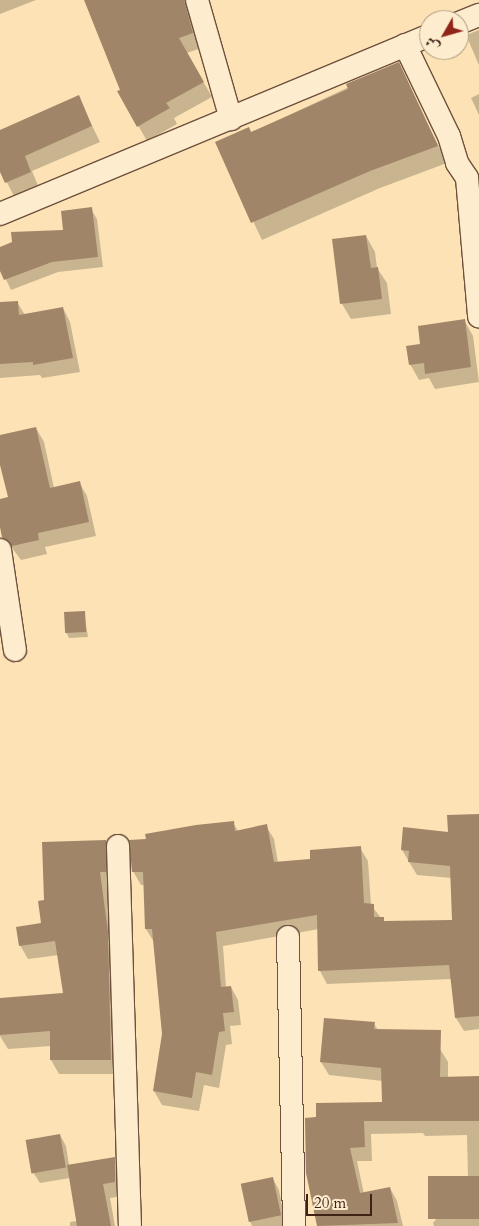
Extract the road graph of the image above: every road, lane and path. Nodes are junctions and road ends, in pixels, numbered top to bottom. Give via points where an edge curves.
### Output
1 (197, 0) edge
2 (419, 39) edge
3 (405, 45) junction
4 (232, 119) junction
5 (0, 214) edge
6 (479, 316) edge
7 (0, 550) edge
8 (15, 650) dead end
9 (118, 846) dead end
10 (288, 938) dead end
11 (130, 1226) edge
12 (294, 1226) edge

1 - 4 street
2 - 3 street
3 - 4 street
3 - 6 street via 449,136 457,163 467,178
4 - 5 street
7 - 8 street
9 - 11 street
10 - 12 street

